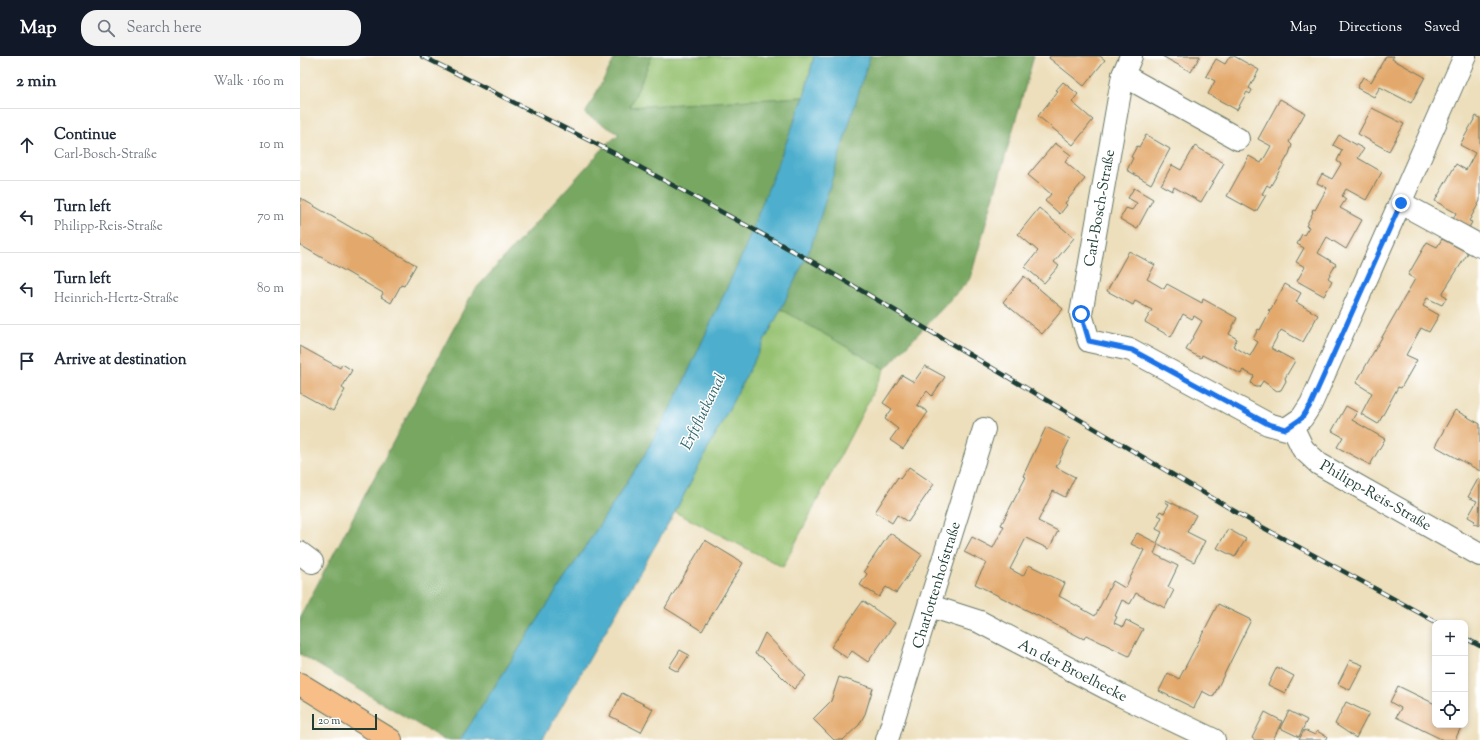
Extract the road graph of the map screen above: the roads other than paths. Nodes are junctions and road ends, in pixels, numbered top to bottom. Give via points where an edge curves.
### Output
1 (1465, 56) edge
2 (1127, 66) edge
3 (1238, 139) dead end
4 (1401, 203) junction
5 (1480, 246) edge
6 (1292, 426) junction
7 (984, 429) dead end
8 (1480, 555) edge
9 (930, 606) junction
10 (300, 684) edge
11 (390, 740) edge
12 (887, 740) edge
13 (1214, 740) edge

1 - 4 street
2 - 3 street, Carl-Bosch-Straße
2 - 6 street, Carl-Bosch-Straße via 1081,314 1089,341 1132,350 1268,424 1286,429
4 - 5 street
4 - 6 street via 1311,404 1302,418
6 - 8 street, Philipp-Reis-Straße via 1303,449 1319,464
7 - 9 street, Charlottenhofstraße
9 - 12 street, Charlottenhofstraße
9 - 13 street, An der Broelhecke via 980,622 1120,695
10 - 11 main road

